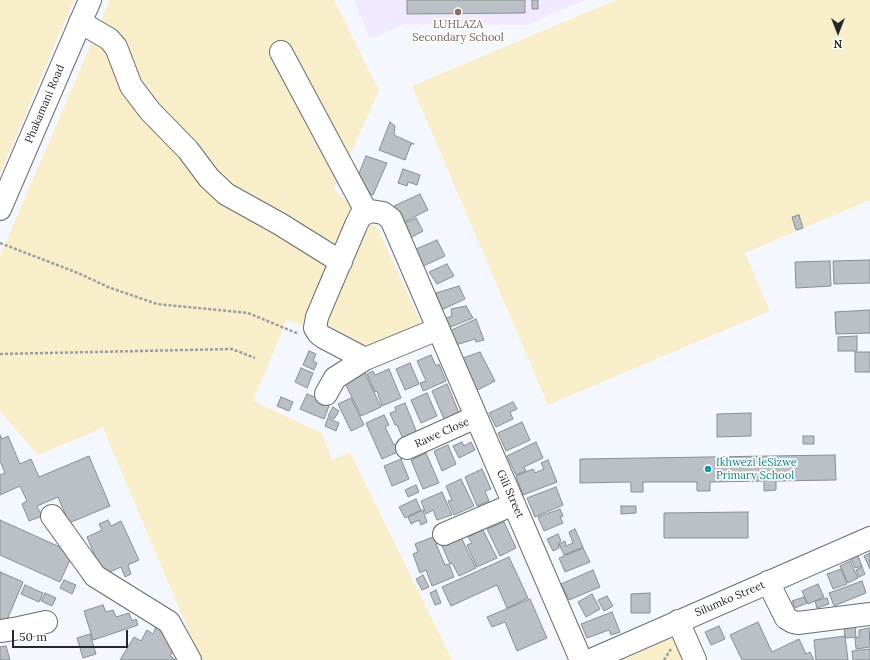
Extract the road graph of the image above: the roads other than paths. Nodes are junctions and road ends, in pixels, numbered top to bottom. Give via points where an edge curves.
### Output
1 (90, 0) edge
2 (80, 22) junction
3 (281, 52) dead end
4 (0, 209) edge
5 (367, 213) junction
6 (340, 262) junction
7 (438, 329) junction
8 (365, 359) junction
9 (326, 394) dead end
10 (476, 417) junction
11 (407, 448) dead end
12 (514, 504) junction
13 (52, 516) dead end
14 (444, 534) dead end
15 (870, 538) edge
16 (768, 582) junction
17 (870, 614) edge
18 (678, 621) junction
19 (46, 622) dead end
20 (0, 631) edge
21 (190, 660) edge
22 (581, 660) edge
23 (591, 660) edge
24 (695, 660) edge

1 - 2 street, Phakamani Road
2 - 4 street, Phakamani Road
2 - 6 street via 109,39 116,47 131,86 188,150 209,178 226,194
3 - 5 street
5 - 6 street via 362,215 356,225
5 - 7 street, Gili Street via 383,213 391,219
6 - 8 street via 317,317 315,328 319,334
7 - 8 street
7 - 10 street, Gili Street
8 - 9 street via 334,378
10 - 11 street, Rawe Close
10 - 12 street, Gili Street
12 - 14 street
12 - 22 street, Gili Street
13 - 21 street via 95,576 169,622
15 - 16 street, Silumko Street
16 - 17 street via 786,618 793,622
16 - 18 street, Silumko Street
18 - 23 street, Silumko Street
18 - 24 street
19 - 20 street

